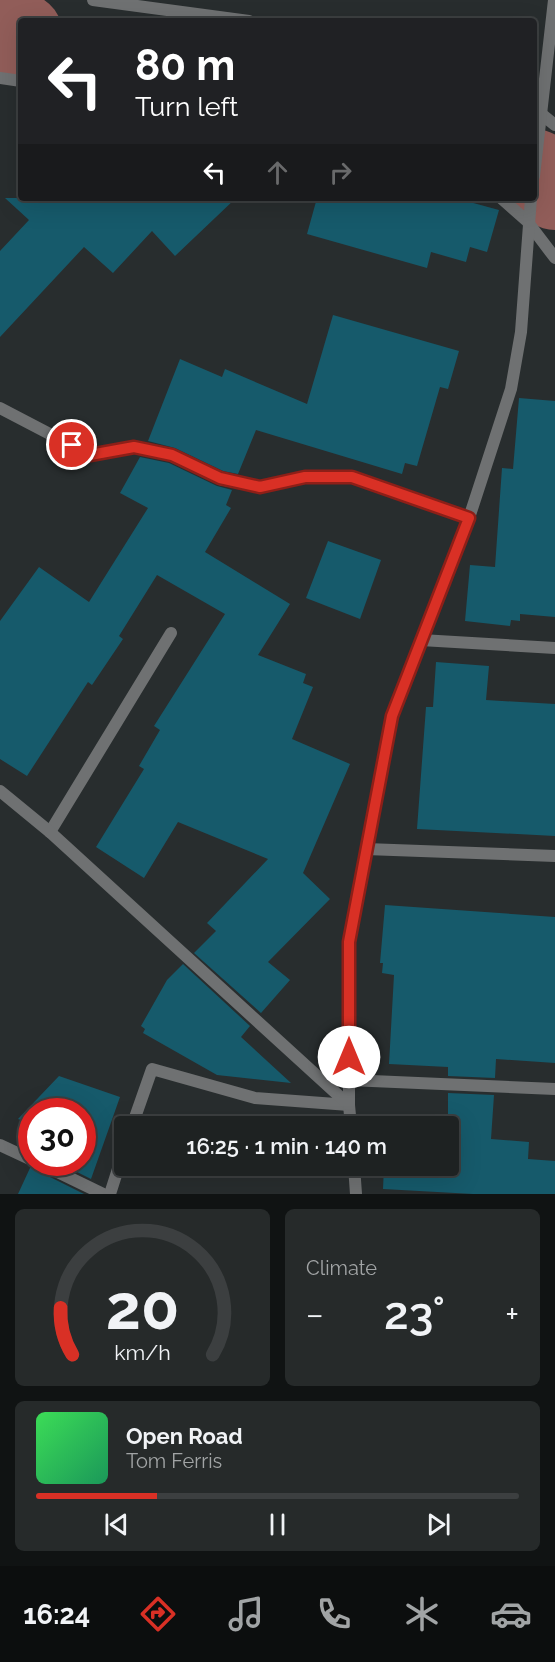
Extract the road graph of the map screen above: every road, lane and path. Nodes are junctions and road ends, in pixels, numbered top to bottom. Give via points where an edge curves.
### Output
1 (93, 0) edge
2 (554, 0) edge
3 (227, 18) edge
4 (0, 78) edge
5 (18, 81) edge
6 (539, 111) edge
7 (555, 125) edge
8 (537, 158) edge
9 (504, 201) edge
10 (530, 203) edge
11 (527, 222) junction
12 (555, 258) edge
13 (0, 408) edge
14 (469, 518) junction
15 (171, 633) dead end
16 (421, 640) junction
17 (555, 648) edge
18 (0, 791) edge
19 (50, 832) junction
20 (366, 849) junction
21 (555, 856) edge
22 (350, 1080) junction
23 (555, 1089) edge
24 (349, 1105) junction
25 (136, 1116) edge
26 (350, 1116) edge
27 (0, 1145) edge
28 (18, 1153) edge
29 (66, 1176) edge
30 (116, 1176) edge
31 (355, 1176) edge
32 (103, 1194) edge
33 (110, 1194) edge
34 (356, 1194) edge

1 - 3 street
2 - 6 street
4 - 5 street
6 - 7 street
6 - 8 street via 541,135
9 - 11 street
10 - 11 street
11 - 12 street
11 - 14 street via 521,332 511,390
13 - 14 street via 90,455 134,447 172,455 220,478 260,487 305,477 352,477
14 - 16 street
15 - 19 street
16 - 17 street
16 - 20 street via 392,716
18 - 19 street
19 - 24 street
20 - 21 street
20 - 22 street via 349,942
22 - 23 street
22 - 24 street
24 - 25 street via 255,1098 152,1069
24 - 26 street
27 - 28 street
29 - 32 street
30 - 33 street
31 - 34 street

